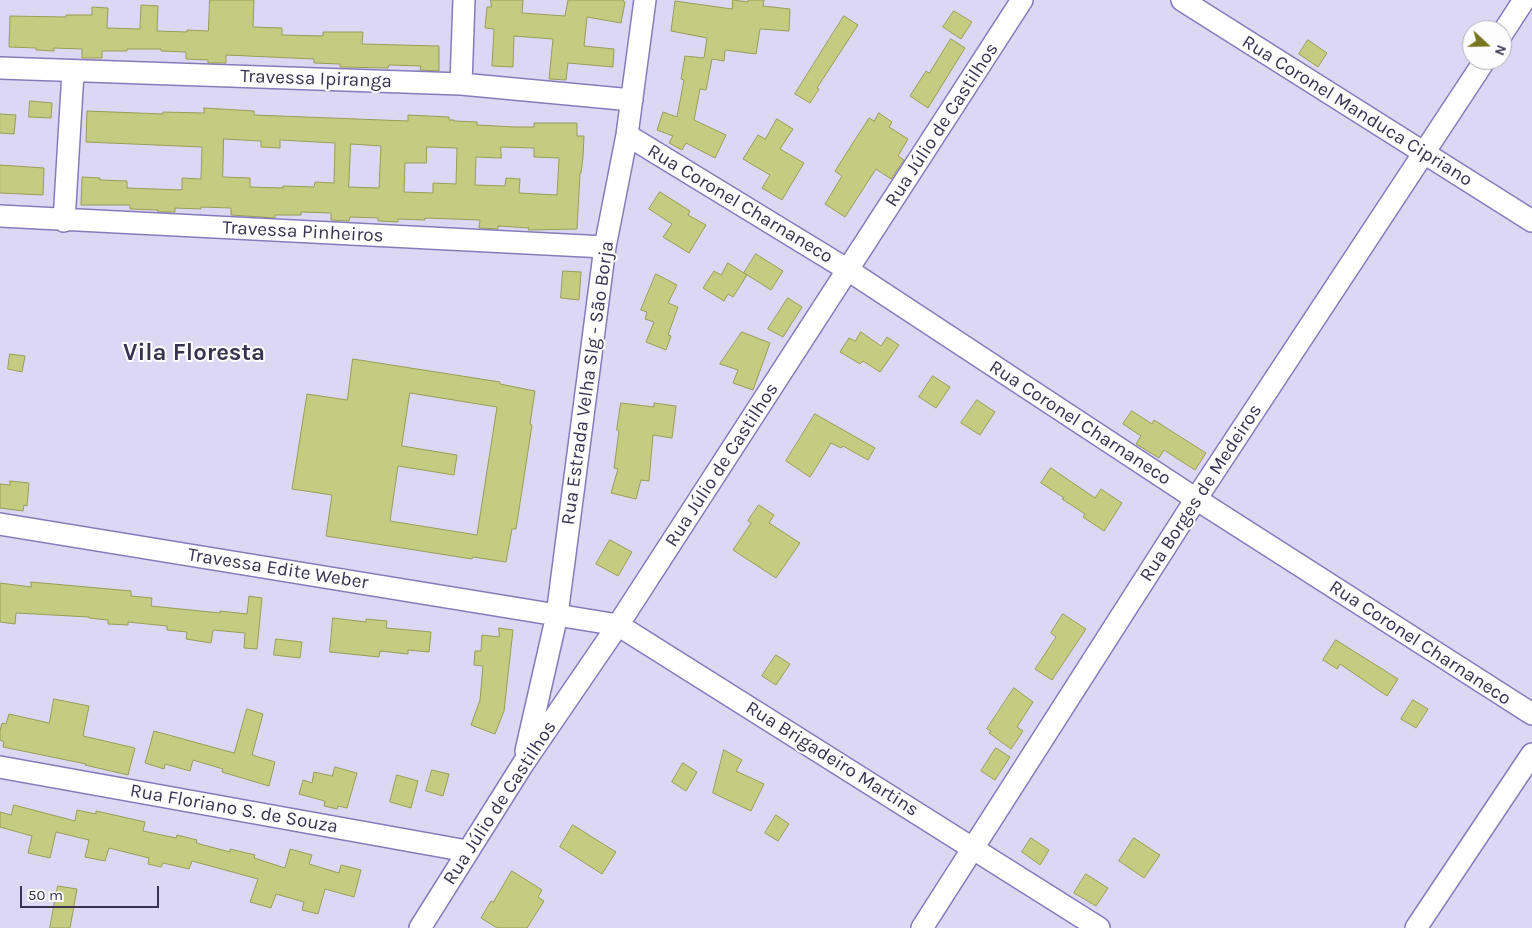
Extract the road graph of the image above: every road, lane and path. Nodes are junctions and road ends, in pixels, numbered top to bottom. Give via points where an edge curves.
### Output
1 (464, 0) edge
2 (645, 0) edge
3 (1022, 0) edge
4 (1182, 0) edge
5 (1524, 0) edge
6 (1511, 20) edge
7 (0, 68) edge
8 (1479, 70) edge
9 (73, 72) junction
10 (461, 84) junction
11 (632, 100) junction
12 (627, 135) junction
13 (1424, 154) junction
14 (0, 216) edge
15 (64, 220) junction
16 (1532, 221) edge
17 (605, 247) junction
18 (848, 270) junction
19 (1196, 499) junction
20 (0, 524) edge
21 (557, 615) junction
22 (618, 624) junction
23 (1532, 714) edge
24 (1532, 754) edge
25 (523, 764) junction
26 (0, 766) edge
27 (972, 848) junction
28 (467, 851) junction
29 (420, 928) edge
30 (922, 928) edge
31 (1099, 928) edge
32 (1416, 928) edge

1 - 10 street
2 - 11 street, Rua Estrada Velha Slg - São Borja
3 - 18 street, Rua Júlio de Castilhos
4 - 13 street, Rua Coronel Manduca Cipriano
5 - 6 street
7 - 9 street, Travessa Ipiranga
8 - 13 street, Rua Borges de Medeiros
9 - 10 street, Travessa Ipiranga
9 - 15 street
10 - 11 street, Travessa Ipiranga
11 - 12 street, Rua Estrada Velha Slg - São Borja
12 - 17 street, Rua Estrada Velha Slg - São Borja
12 - 18 street, Rua Coronel Charnaneco
13 - 16 street, Rua Coronel Manduca Cipriano
13 - 19 street, Rua Borges de Medeiros
14 - 15 street, Travessa Pinheiros
15 - 17 street, Travessa Pinheiros
17 - 21 street, Rua Estrada Velha Slg - São Borja
18 - 19 street, Rua Coronel Charnaneco
18 - 22 street, Rua Júlio de Castilhos
19 - 23 street, Rua Coronel Charnaneco
19 - 27 street, Rua Borges de Medeiros
20 - 21 street, Travessa Edite Weber
21 - 22 street, Rua Brigadeiro Martins
21 - 25 street, Rua Estrada Velha Slg - São Borja
22 - 25 street, Rua Júlio de Castilhos
22 - 27 street, Rua Brigadeiro Martins
24 - 32 street
25 - 28 street, Rua Júlio de Castilhos
26 - 28 street, Rua Floriano S. de Souza
27 - 30 street, Rua Borges de Medeiros
27 - 31 street, Rua Brigadeiro Martins
28 - 29 street, Rua Júlio de Castilhos

